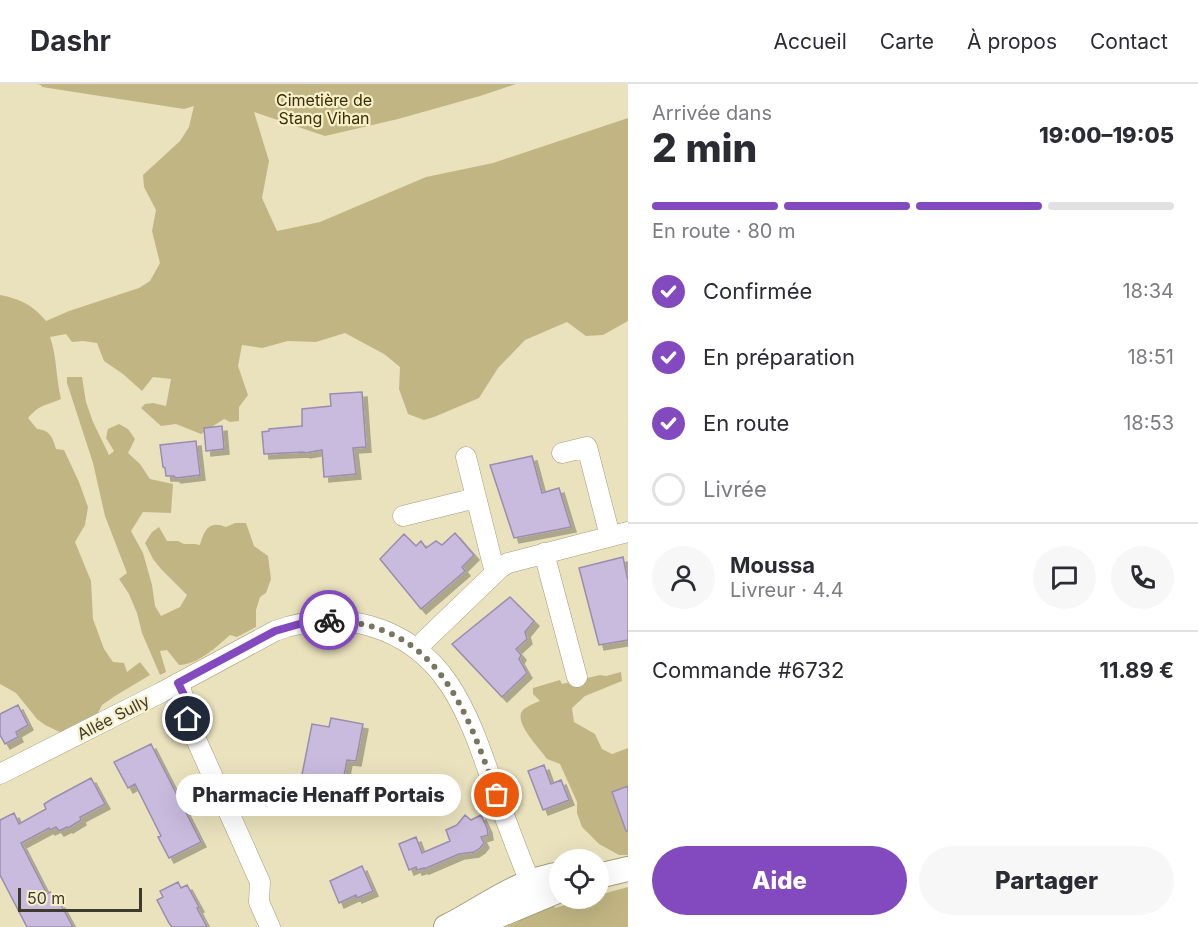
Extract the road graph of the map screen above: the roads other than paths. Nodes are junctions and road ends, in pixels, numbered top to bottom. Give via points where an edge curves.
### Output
1 (562, 453) dead end
2 (466, 457) dead end
3 (476, 498) junction
4 (403, 516) dead end
5 (619, 534) edge
6 (544, 553) junction
7 (497, 571) junction
8 (416, 649) junction
9 (577, 677) dead end
10 (178, 683) junction
11 (0, 774) edge
12 (628, 869) edge
13 (609, 872) edge
14 (549, 881) edge
15 (533, 890) junction
16 (549, 890) edge
17 (477, 925) edge
18 (270, 927) edge
19 (446, 927) edge

1 - 5 street via 586,447
2 - 3 street
3 - 4 street
3 - 7 street
5 - 6 street
6 - 7 street via 508,562
6 - 9 street
7 - 8 street
8 - 10 street, Allée Sully via 392,634 361,623 303,623 264,636
8 - 15 street, Allée Sully via 448,683 471,726
10 - 11 street, Allée Sully
10 - 18 street via 191,728 260,882 259,902
12 - 13 street
14 - 15 street
15 - 16 street
15 - 17 street
15 - 19 street via 509,890

